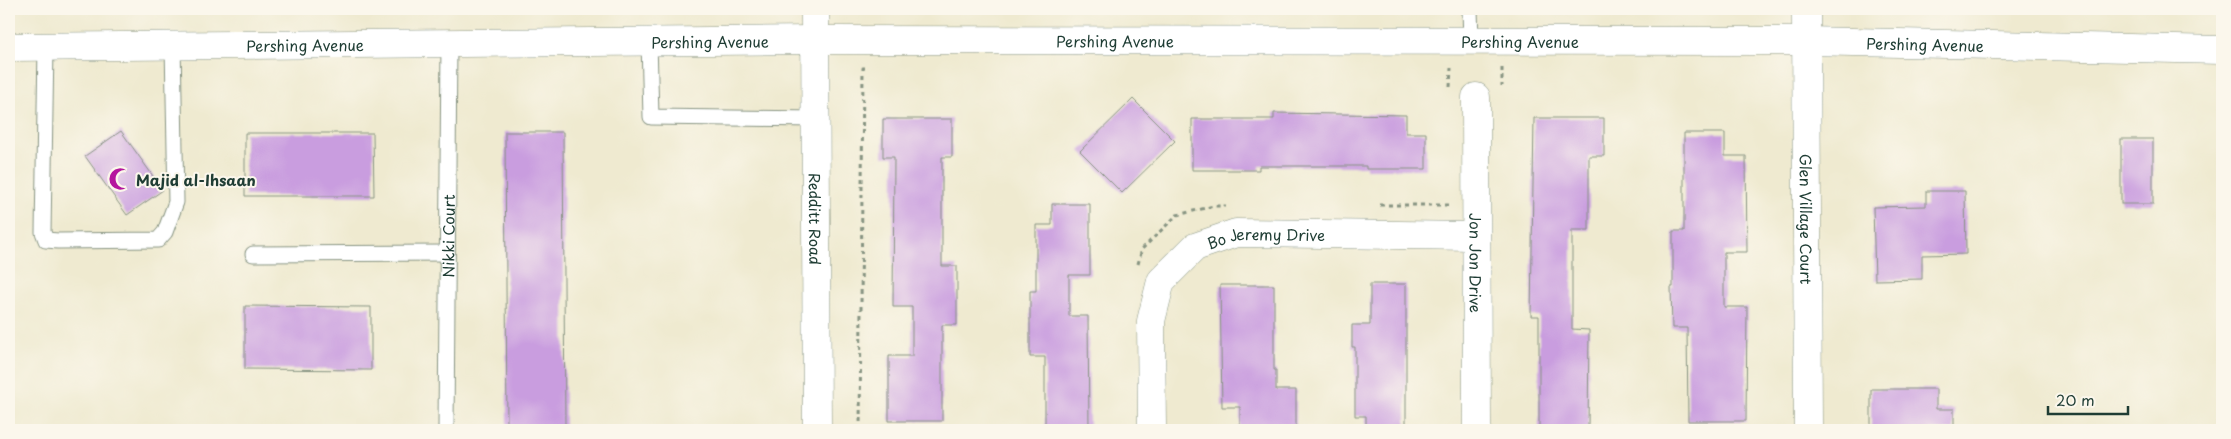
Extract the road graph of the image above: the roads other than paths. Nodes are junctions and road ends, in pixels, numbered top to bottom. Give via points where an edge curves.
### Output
1 (815, 9) edge
2 (1470, 9) edge
3 (1806, 9) edge
4 (815, 40) junction
5 (1806, 41) junction
6 (449, 42) junction
7 (649, 42) junction
8 (1471, 42) junction
9 (173, 45) junction
10 (9, 47) edge
11 (46, 47) junction
12 (2222, 50) edge
13 (1476, 97) dead end
14 (816, 118) junction
15 (1476, 236) junction
16 (447, 252) junction
17 (253, 254) dead end
18 (446, 430) edge
19 (817, 430) edge
20 (1152, 430) edge
21 (1477, 430) edge
22 (1808, 430) edge

1 - 4 street, Redditt Road
2 - 8 lane
3 - 5 street, Glen Village Court
4 - 7 street, Pershing Avenue
4 - 8 street, Pershing Avenue
4 - 14 street, Redditt Road
5 - 8 street, Pershing Avenue
5 - 12 street, Pershing Avenue
5 - 22 street, Glen Village Court
6 - 7 street, Pershing Avenue
6 - 9 street, Pershing Avenue
6 - 16 lane, Nikki Court
7 - 14 lane via 651,117
9 - 11 street, Pershing Avenue
9 - 11 lane via 176,202 165,232 158,240 46,240 43,232
10 - 11 street, Pershing Avenue
13 - 15 street, Jon Jon Drive
14 - 19 street, Redditt Road
15 - 20 street, Bo Jeremy Drive via 1236,233 1195,247 1161,281 1151,321
15 - 21 street, Jon Jon Drive
16 - 17 lane
16 - 18 lane, Nikki Court

